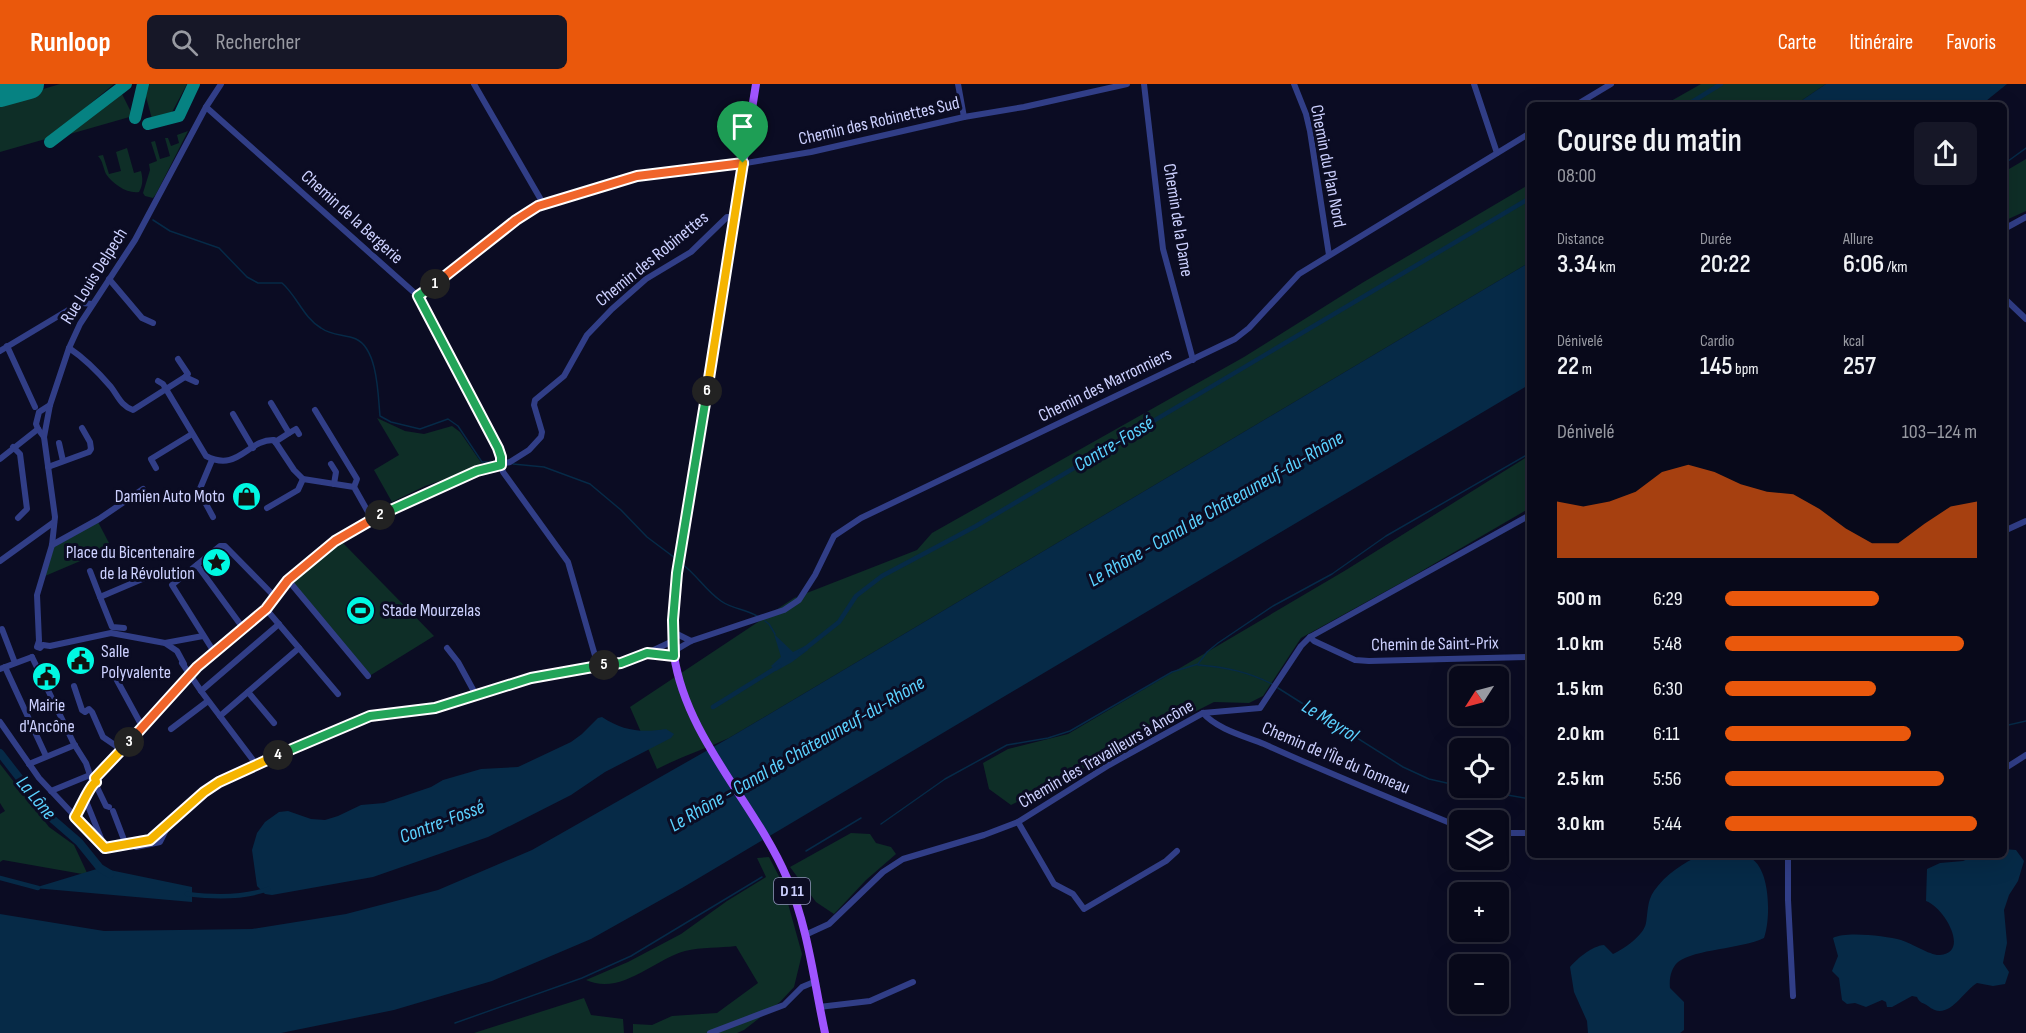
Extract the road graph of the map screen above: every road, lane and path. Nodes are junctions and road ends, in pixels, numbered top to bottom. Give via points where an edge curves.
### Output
1 (474, 84) edge
2 (756, 84) edge
3 (958, 84) edge
4 (1127, 84) edge
5 (1144, 84) edge
6 (1294, 84) edge
7 (1474, 84) edge
8 (1611, 84) edge
9 (218, 86) edge
10 (1581, 102) edge
11 (206, 107) junction
12 (964, 117) junction
13 (1527, 135) edge
14 (1497, 153) junction
15 (743, 163) junction
16 (544, 205) junction
17 (735, 217) junction
18 (2026, 217) edge
19 (2007, 227) edge
20 (1329, 255) junction
21 (109, 279) junction
22 (418, 296) junction
23 (2007, 301) edge
24 (92, 304) junction
25 (2026, 319) edge
26 (153, 323) dead end
27 (7, 346) junction
28 (69, 348) junction
29 (0, 351) edge
30 (178, 359) dead end
31 (1193, 360) junction
32 (186, 377) junction
33 (158, 381) dead end
34 (196, 382) dead end
35 (166, 389) junction
36 (272, 403) dead end
37 (315, 410) dead end
38 (42, 411) junction
39 (232, 414) dead end
40 (82, 428) dead end
41 (41, 429) junction
42 (290, 433) junction
43 (192, 434) junction
44 (299, 434) dead end
45 (86, 436) junction
46 (78, 440) dead end
47 (275, 442) junction
48 (59, 443) dead end
49 (13, 447) junction
50 (253, 448) junction
51 (0, 459) edge
52 (212, 460) junction
53 (63, 461) junction
54 (331, 464) dead end
55 (501, 465) junction
56 (48, 467) junction
57 (156, 468) dead end
58 (303, 479) junction
59 (334, 484) junction
60 (354, 487) junction
61 (143, 489) dead end
62 (267, 508) dead end
63 (213, 517) dead end
64 (1527, 517) edge
65 (18, 518) dead end
66 (372, 519) junction
67 (2026, 521) edge
68 (54, 522) junction
69 (2007, 530) edge
70 (52, 545) junction
71 (0, 561) edge
72 (197, 565) junction
73 (90, 571) dead end
74 (147, 577) dead end
75 (288, 580) junction
76 (100, 597) junction
77 (275, 597) junction
78 (266, 609) junction
79 (279, 624) junction
80 (124, 628) dead end
81 (243, 628) junction
82 (2, 629) dead end
83 (112, 630) junction
84 (673, 632) junction
85 (203, 636) junction
86 (1310, 638) junction
87 (673, 641) junction
88 (691, 641) junction
89 (165, 643) junction
90 (40, 644) junction
91 (299, 648) junction
92 (447, 648) dead end
93 (214, 652) junction
94 (647, 653) junction
95 (674, 654) junction
96 (32, 657) junction
97 (1527, 657) edge
98 (15, 663) junction
99 (598, 666) junction
100 (2, 668) edge
101 (113, 673) dead end
102 (190, 674) junction
103 (368, 676) dead end
104 (74, 686) dead end
105 (201, 691) junction
106 (248, 692) junction
107 (338, 694) dead end
108 (476, 695) junction
109 (208, 701) junction
110 (1203, 713) junction
111 (220, 716) junction
112 (0, 722) edge
113 (274, 723) dead end
114 (142, 728) junction
115 (171, 729) dead end
116 (75, 746) junction
117 (122, 750) junction
118 (2026, 755) edge
119 (46, 756) junction
120 (29, 764) junction
121 (256, 764) junction
122 (2007, 767) edge
123 (93, 780) junction
124 (51, 791) junction
125 (86, 801) junction
126 (75, 817) junction
127 (1018, 822) junction
128 (1449, 822) edge
129 (169, 825) junction
130 (1509, 833) edge
131 (1527, 833) edge
132 (126, 845) junction
133 (105, 848) junction
134 (1177, 851) dead end
135 (1788, 858) edge
136 (805, 935) junction
137 (814, 982) junction
138 (913, 982) dead end
139 (1793, 996) dead end
140 (819, 1007) junction
141 (710, 1033) edge
142 (825, 1033) edge

1 - 16 street
2 - 15 main road, D 11
3 - 12 street
4 - 12 street, Chemin des Robinettes Sud
5 - 31 street, Chemin de la Dame via 1163,249
6 - 20 street, Chemin du Plan Nord via 1310,131
7 - 14 street
8 - 10 street
9 - 11 street, Rue Louis Delpech
11 - 21 street, Rue Louis Delpech via 135,240
11 - 22 street, Chemin de la Bergerie
12 - 15 street, Chemin des Robinettes Sud via 811,152
13 - 14 street, Chemin des Marronniers
14 - 20 street, Chemin des Marronniers
15 - 16 street, Chemin des Robinettes Sud via 637,176
15 - 17 main road, D 11
16 - 22 street, Chemin des Robinettes Sud via 531,209
17 - 55 street, Chemin des Robinettes via 727,217 691,252 646,279 596,325 564,376 535,400 541,438
17 - 84 main road, D 11 via 677,573
18 - 19 street
20 - 31 street, Chemin des Marronniers via 1299,274 1244,333
21 - 24 street, Rue Louis Delpech
21 - 26 street via 142,318
22 - 55 street, Chemin de la Bergerie via 498,448
23 - 25 street
24 - 27 street via 78,305
24 - 28 street, Rue Louis Delpech
27 - 29 street
27 - 38 street
28 - 35 street via 111,387 125,408 133,410
28 - 38 street, Rue Louis Delpech via 50,405
30 - 32 street via 188,374
31 - 88 street, Chemin des Marronniers via 861,518 834,536 799,600 771,615
32 - 34 street
32 - 35 street
33 - 35 street
35 - 43 street
36 - 42 street
37 - 60 street via 357,479
38 - 41 street
38 - 41 street
39 - 50 street
40 - 45 street
41 - 49 street
41 - 56 street
42 - 44 street via 296,429
42 - 47 street
43 - 52 street
43 - 57 street via 151,459
45 - 46 street
45 - 53 street via 89,453
47 - 50 street via 266,440
47 - 58 street
48 - 53 street
49 - 51 street
49 - 65 street via 20,454 27,509
50 - 52 street via 229,461
52 - 63 street via 199,491
53 - 56 street
54 - 59 street via 336,472
55 - 66 street via 477,471
55 - 99 street, Chemin de la Bergerie via 568,562
56 - 68 street
58 - 59 street
58 - 62 street via 298,490
59 - 60 street
60 - 66 street
61 - 70 street
64 - 86 street, Chemin des Travailleurs à Ancône
66 - 75 street via 335,541
67 - 69 street
68 - 70 street
68 - 71 street
70 - 90 street via 37,595
72 - 77 street via 225,546
72 - 81 street
72 - 85 street via 172,585
73 - 76 street
74 - 76 street
75 - 77 street
75 - 103 street
76 - 83 street
77 - 78 street
78 - 79 street
78 - 81 street
79 - 91 street
79 - 105 street
80 - 83 street
81 - 93 street
82 - 98 street
83 - 89 street
83 - 90 street via 50,646
84 - 87 main road, D 11
84 - 88 street
85 - 89 street
85 - 93 street
86 - 97 street, Chemin de Saint-Prix via 1355,660
86 - 110 street, Chemin des Travailleurs à Ancône via 1260,708
87 - 94 street
87 - 95 main road, D 11
88 - 95 street, Chemin des Marronniers
89 - 102 street via 172,646
90 - 96 street
91 - 106 street
91 - 107 street
92 - 108 street
93 - 102 street
94 - 95 street
94 - 99 street
95 - 136 main road, D 11 via 704,736 772,849 794,894
96 - 98 street
96 - 116 street
98 - 100 street
99 - 108 street via 531,678
100 - 119 street
101 - 114 street
102 - 105 street
102 - 114 street
104 - 117 street via 82,710 93,712 103,737
105 - 109 street
106 - 111 street
106 - 113 street
108 - 121 street via 435,708 370,716
109 - 111 street
109 - 115 street
110 - 127 street, Chemin des Travailleurs à Ancône
110 - 128 street, Chemin de l'Île du Tonneau via 1224,727
111 - 121 street
112 - 120 street
114 - 117 street
116 - 119 street
116 - 123 street
117 - 123 street
118 - 122 street
119 - 120 street
120 - 124 street
121 - 129 street via 204,792
123 - 124 street
123 - 125 street
123 - 132 street
124 - 126 street
125 - 126 street
125 - 133 street
126 - 133 street
127 - 134 street via 1054,884 1073,894 1084,909 1167,861
127 - 136 street, Chemin des Travailleurs à Ancône via 903,859 883,872 829,924
129 - 132 street via 150,840
129 - 133 street via 160,842
130 - 131 street
132 - 133 street
135 - 139 street
136 - 137 main road, D 11
137 - 140 main road, D 11
137 - 141 street via 802,987 784,1005
138 - 140 street via 870,1000
140 - 142 main road, D 11

